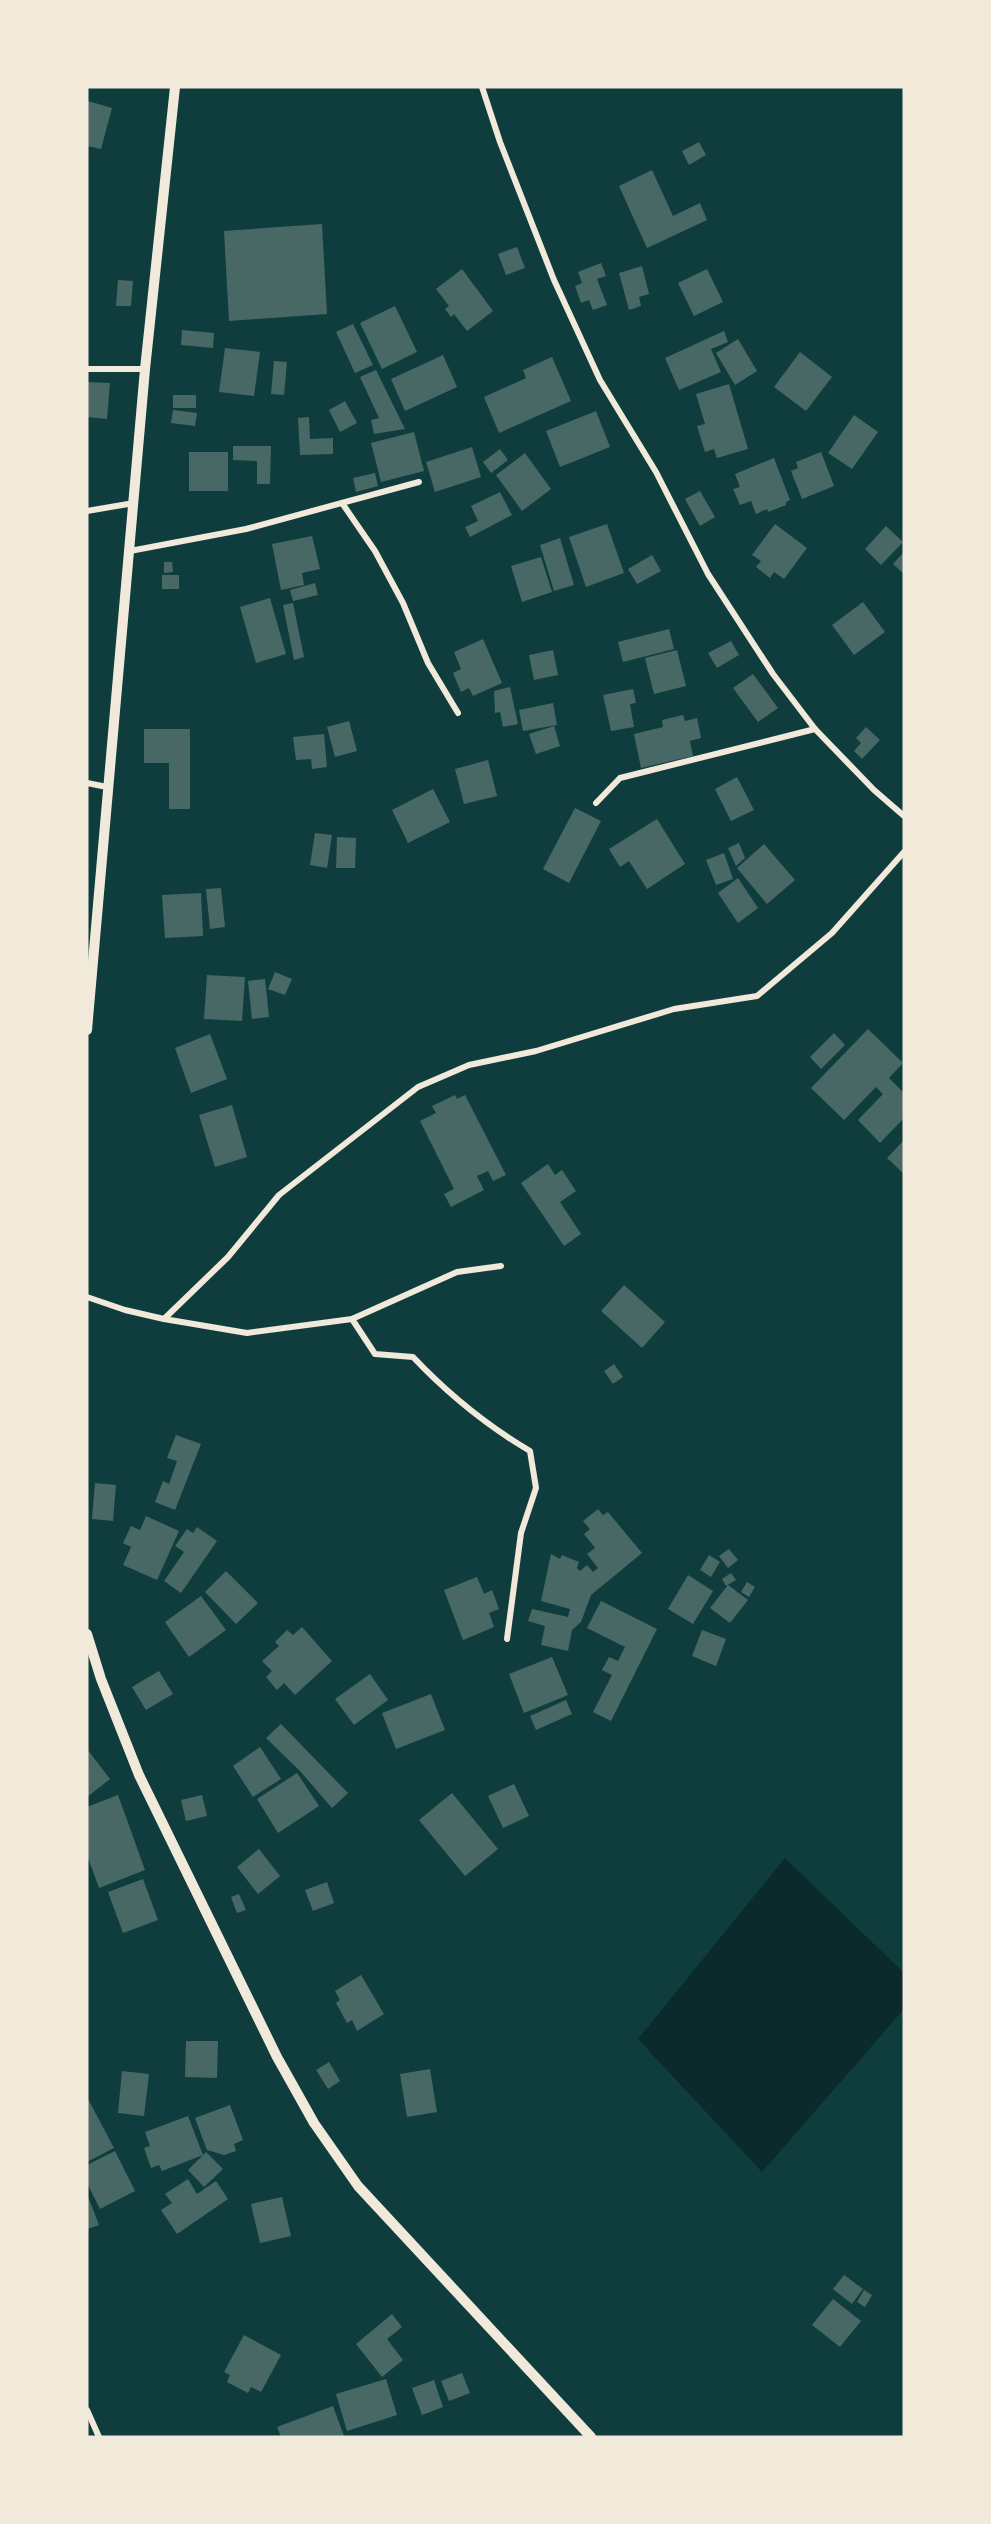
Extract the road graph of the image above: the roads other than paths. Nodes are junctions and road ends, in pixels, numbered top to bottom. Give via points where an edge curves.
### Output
1 (175, 87) edge
2 (482, 87) edge
3 (87, 369) edge
4 (145, 369) junction
5 (419, 482) dead end
6 (134, 503) junction
7 (342, 503) junction
8 (87, 511) edge
9 (130, 551) junction
10 (458, 713) dead end
11 (815, 729) junction
12 (87, 783) edge
13 (107, 787) junction
14 (596, 803) dead end
15 (904, 816) edge
16 (904, 852) edge
17 (87, 1030) edge
18 (501, 1266) dead end
19 (87, 1297) edge
20 (164, 1319) junction
21 (352, 1319) junction
22 (87, 1634) edge
23 (507, 1639) dead end
24 (87, 2410) edge
25 (99, 2437) edge
26 (591, 2437) edge

1 - 4 street
2 - 11 street via 554,280 600,380 656,472 708,574 773,674
3 - 4 street
4 - 6 street
5 - 7 street
6 - 8 street
6 - 9 street
7 - 9 street via 246,529
7 - 10 street via 375,551 428,663
9 - 13 street
11 - 14 street via 620,778
11 - 15 street
12 - 13 street
13 - 17 street
16 - 20 street via 832,933 757,996 674,1009 536,1051 469,1065 418,1087 279,1195 228,1257
18 - 21 street via 458,1272
19 - 20 street
20 - 21 street via 247,1333
21 - 23 street via 375,1354 413,1357 446,1392 530,1452 536,1488 521,1533
22 - 26 street via 139,1775 277,2057 314,2123 358,2186
24 - 25 street

